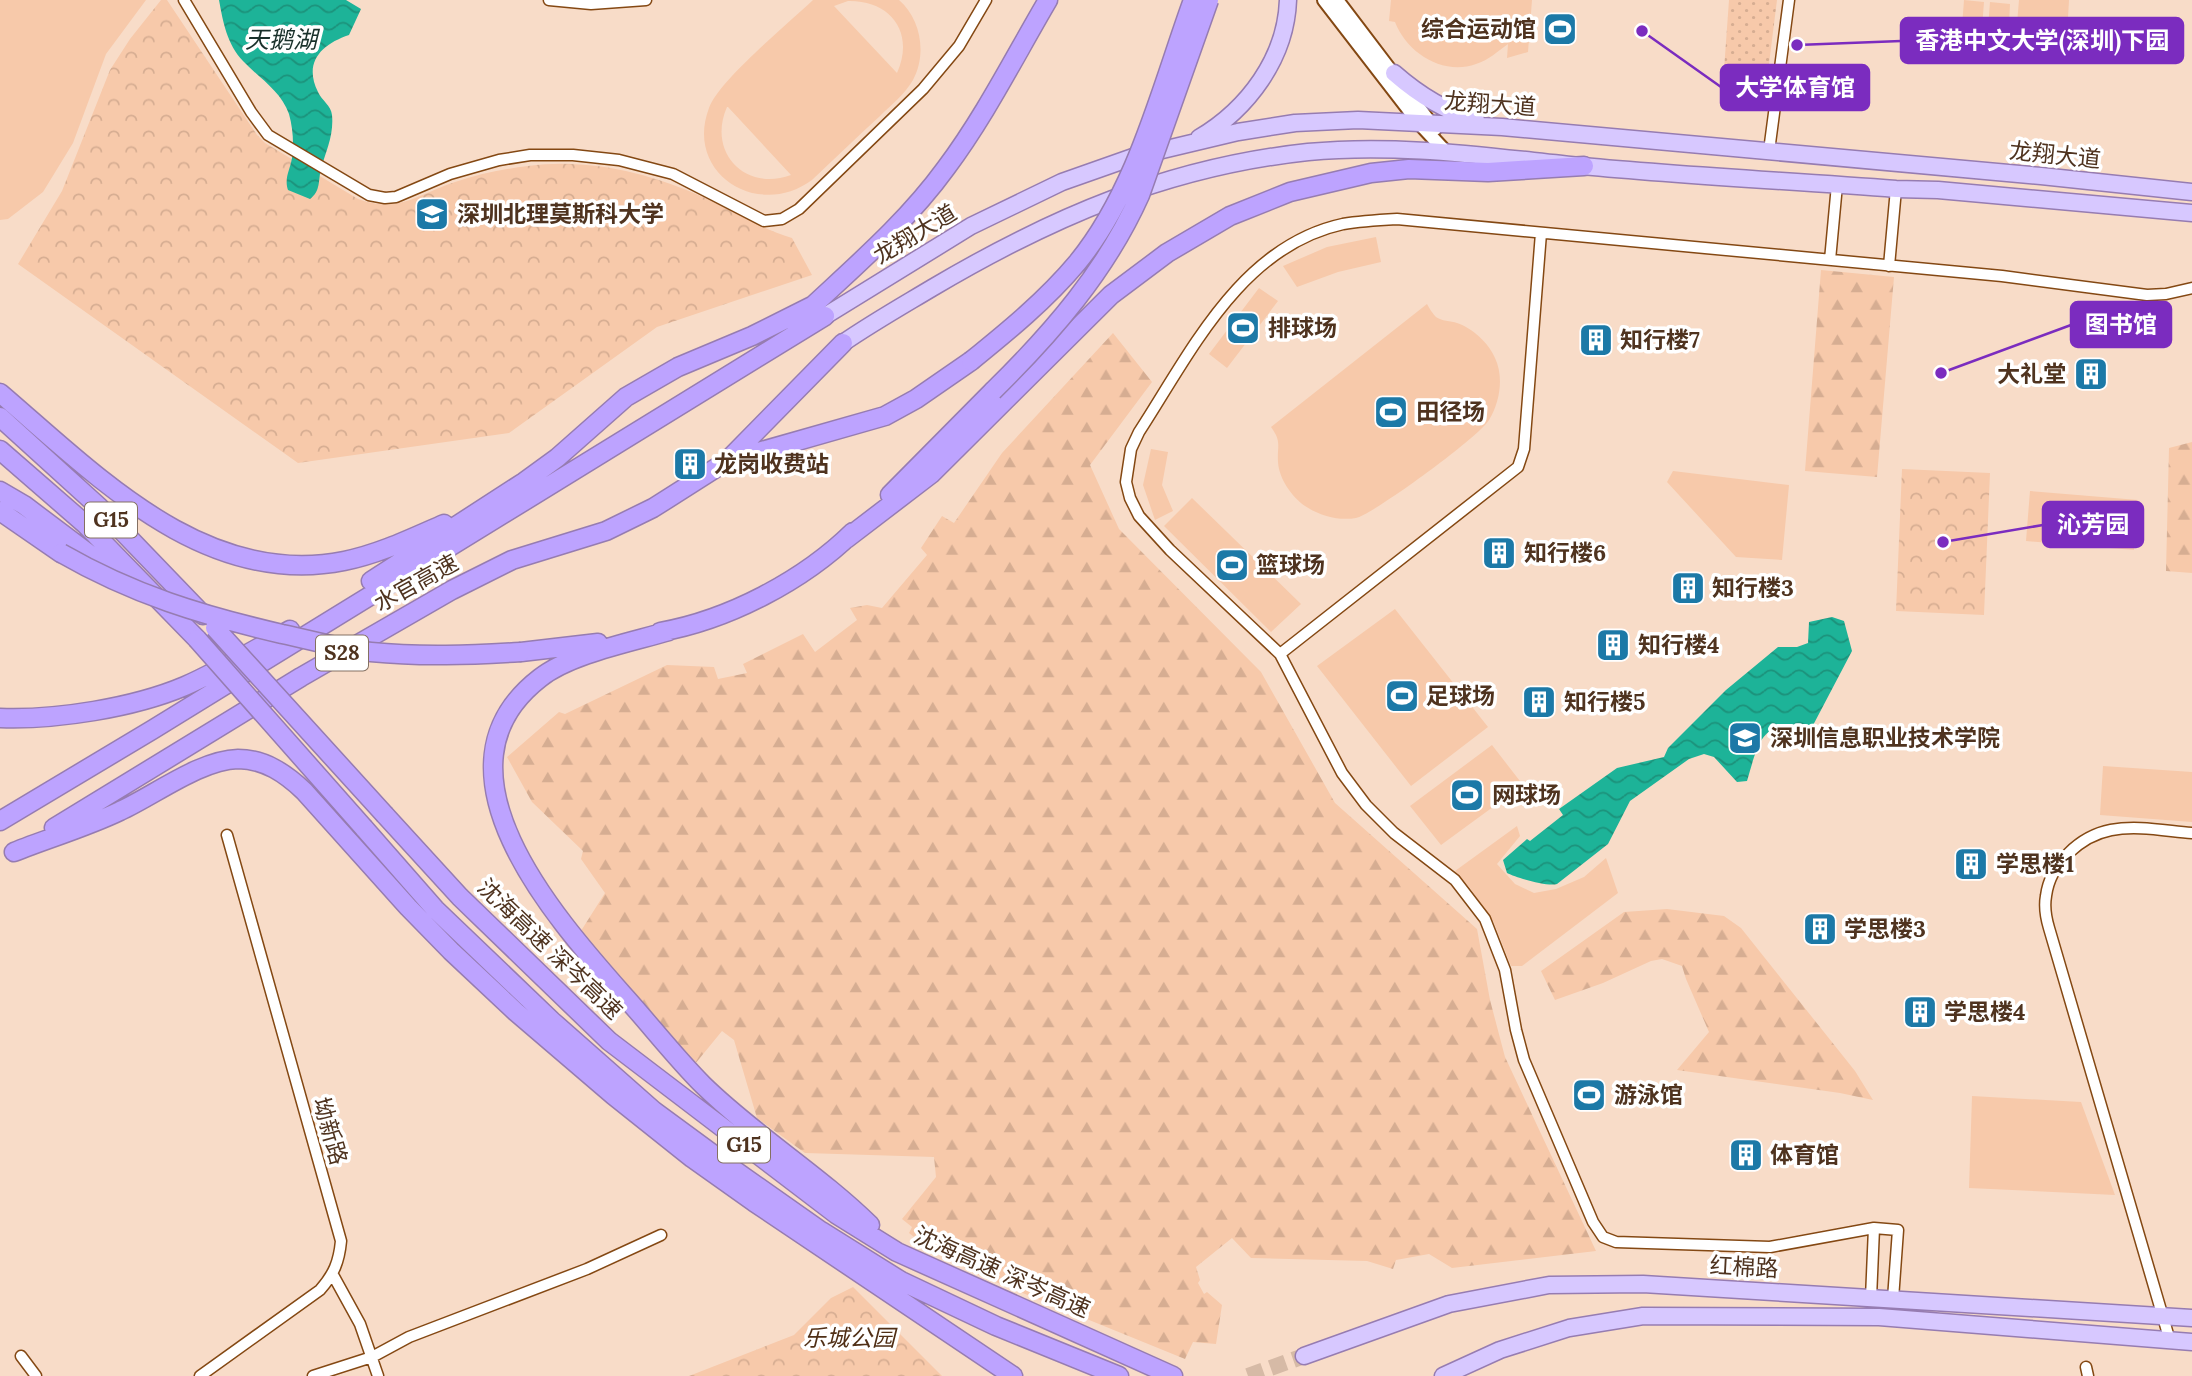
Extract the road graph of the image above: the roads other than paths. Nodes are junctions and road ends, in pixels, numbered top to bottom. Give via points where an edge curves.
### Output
1 (184, 0) edge
2 (549, 0) edge
3 (646, 0) edge
4 (986, 0) edge
5 (1048, 0) edge
6 (1193, 0) edge
7 (1209, 0) edge
8 (1288, 0) edge
9 (1324, 0) edge
10 (1337, 0) edge
11 (1789, 0) edge
12 (1394, 73) junction
13 (1426, 123) junction
14 (1502, 127) junction
15 (1181, 146) junction
16 (1769, 150) junction
17 (1446, 152) junction
18 (1584, 166) junction
19 (1837, 185) junction
20 (1896, 189) junction
21 (2192, 192) edge
22 (2192, 214) edge
23 (1541, 233) junction
24 (1830, 260) junction
25 (1889, 265) junction
26 (2192, 288) edge
27 (819, 311) junction
28 (843, 343) joint
29 (698, 358) junction
30 (753, 360) junction
31 (0, 393) edge
32 (0, 417) edge
33 (0, 450) edge
34 (727, 461) junction
35 (0, 491) edge
36 (492, 504) junction
37 (0, 511) edge
38 (846, 539) junction
39 (669, 631) junction
40 (193, 635) junction
41 (1280, 654) junction
42 (0, 718) edge
43 (0, 821) edge
44 (2192, 833) edge
45 (227, 835) dead end
46 (7, 856) edge
47 (1874, 1228) junction
48 (661, 1235) dead end
49 (898, 1252) junction
50 (333, 1275) junction
51 (1871, 1298) junction
52 (1893, 1299) junction
53 (2164, 1316) junction
54 (2192, 1318) edge
55 (2171, 1341) junction
56 (2192, 1342) edge
57 (21, 1356) dead end
58 (1304, 1356) tunnel mouth
59 (372, 1357) junction
60 (204, 1375) edge
61 (36, 1376) edge
62 (313, 1376) edge
63 (378, 1376) edge
64 (1013, 1376) edge
65 (1119, 1376) edge
66 (1173, 1376) edge
67 (1443, 1376) edge

1 - 4 street via 268,135 369,195 396,197 499,160 530,155 596,157 673,174 764,221 782,219 807,202 923,89 959,46
2 - 3 street via 611,4
5 - 27 highway, 水官高速 via 966,141 922,199
6 - 34 highway, bridge via 1130,174 1108,217 1056,286 971,361 885,416
7 - 38 highway, bridge via 1140,195 1095,274 1066,313 993,391
8 - 15 main road via 1282,43 1267,72 1215,127
9 - 13 street
10 - 12 street
11 - 16 street
12 - 13 street
12 - 14 main road via 1421,96 1449,111
13 - 14 main road, 龙翔大道
13 - 15 main road, 龙翔大道 via 1295,123
13 - 17 street
14 - 16 main road, 龙翔大道
15 - 27 main road, 龙翔大道 via 1100,168 1031,196
16 - 21 main road, 龙翔大道
17 - 18 main road, 龙翔大道
17 - 28 main road, 龙翔大道 via 1392,148 1306,152 1163,181 1022,237
18 - 19 main road, 龙翔大道
18 - 38 highway via 1371,173 1290,192 1230,216 1167,253 1119,289 932,474
19 - 20 main road, 龙翔大道
19 - 24 street
20 - 22 main road, 龙翔大道
20 - 25 street
23 - 24 street
23 - 41 street via 1524,449 1518,467
23 - 41 street via 1397,219 1342,225 1299,240 1259,266 1225,303 1139,432 1126,482 1139,516
24 - 25 street
25 - 26 street via 2147,295
27 - 29 highway
27 - 30 highway, 水官高速
28 - 34 highway, 水官高速 / S28
29 - 30 highway
29 - 36 highway via 626,397 557,458
30 - 43 highway, 水官高速 / S28
31 - 36 highway via 91,471 155,518 197,541 245,558 294,565 345,561
32 - 49 highway, 沈海高速 深岑高速 / G15, bridge via 99,507 460,897 609,1041 836,1214
33 - 40 highway, G15 via 85,524
34 - 46 highway, 水官高速 / S28 via 624,524 512,560 452,590
35 - 40 highway via 49,523
36 - 42 highway via 303,624 186,685 106,708
37 - 39 highway, bridge via 61,553 150,597 335,646 403,654 484,654 577,647
38 - 39 highway via 764,595 707,621
39 - 49 highway via 575,659 542,676 519,698 502,723 495,750 493,781 503,819 533,880 562,924 704,1086
40 - 65 highway, G15, bridge via 435,909 654,1111 821,1231 901,1281
41 - 47 street via 1354,791 1380,820 1455,880 1485,919 1505,970 1524,1060 1603,1237 1616,1242 1770,1247
44 - 53 street via 2129,828 2087,839 2055,869 2045,911
45 - 50 street, 坳新路 via 341,1241
46 - 64 highway via 118,812 213,764 240,759 268,765 310,797 408,907 486,984 634,1112 754,1202
47 - 51 street
47 - 52 street via 1898,1230
48 - 59 street
49 - 66 highway, 沈海高速 深岑高速 / G15
50 - 59 street
50 - 60 street via 320,1290
51 - 52 main road, 红棉路
51 - 58 main road, 红棉路 via 1643,1284 1549,1284 1449,1304
52 - 53 main road, 红棉路
53 - 54 main road, 红棉路
53 - 55 street
55 - 56 main road
55 - 67 main road via 1879,1317 1643,1316 1569,1328 1500,1350
57 - 61 street
59 - 62 street
59 - 63 street

